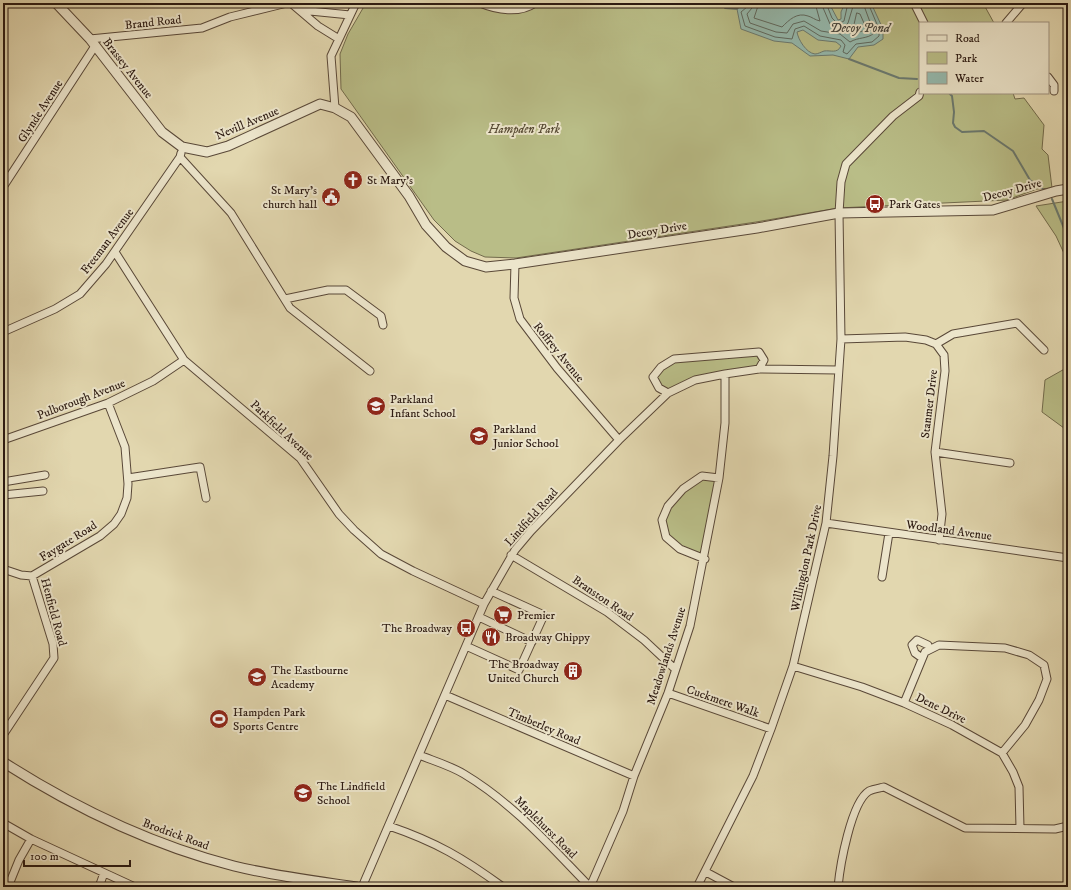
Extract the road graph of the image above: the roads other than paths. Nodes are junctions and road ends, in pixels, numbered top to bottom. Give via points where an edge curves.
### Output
1 (56, 3) edge
2 (287, 3) edge
3 (291, 3) edge
4 (356, 3) edge
5 (480, 3) edge
6 (535, 3) edge
7 (914, 3) edge
8 (1023, 3) edge
9 (300, 10) junction
10 (350, 16) junction
11 (924, 22) edge
12 (1007, 22) edge
13 (339, 39) junction
14 (92, 43) junction
15 (1049, 78) edge
16 (1054, 91) dead end
17 (920, 94) edge
18 (320, 104) joint
19 (335, 108) junction
20 (182, 147) junction
21 (180, 156) junction
22 (3, 186) edge
23 (1068, 189) edge
24 (839, 213) junction
25 (115, 252) junction
26 (515, 264) junction
27 (285, 299) junction
28 (383, 325) dead end
29 (3, 332) edge
30 (841, 339) junction
31 (936, 344) junction
32 (1044, 350) dead end
33 (184, 360) junction
34 (759, 369) junction
35 (838, 370) junction
36 (370, 371) dead end
37 (725, 374) junction
38 (668, 393) junction
39 (108, 403) junction
40 (3, 440) edge
41 (619, 440) junction
42 (935, 452) junction
43 (1010, 463) dead end
44 (45, 475) dead end
45 (128, 478) junction
46 (719, 478) junction
47 (3, 482) edge
48 (43, 491) dead end
49 (3, 495) edge
50 (206, 498) dead end
51 (826, 523) junction
52 (889, 533) junction
53 (939, 540) junction
54 (512, 555) junction
55 (1068, 558) edge
56 (705, 559) junction
57 (3, 568) edge
58 (32, 576) junction
59 (882, 577) dead end
60 (491, 591) junction
61 (484, 604) junction
62 (479, 617) junction
63 (532, 642) junction
64 (466, 646) junction
65 (929, 649) junction
66 (922, 658) junction
67 (792, 666) junction
68 (675, 668) junction
69 (668, 693) junction
70 (445, 695) junction
71 (904, 703) junction
72 (770, 729) junction
73 (3, 735) edge
74 (1002, 753) junction
75 (419, 755) junction
76 (3, 762) edge
77 (634, 776) junction
78 (3, 823) edge
79 (389, 826) junction
80 (1068, 826) edge
81 (1020, 828) junction
82 (31, 840) junction
83 (706, 872) junction
84 (104, 874) junction
85 (8, 887) edge
86 (99, 887) edge
87 (134, 887) edge
88 (357, 887) edge
89 (362, 887) edge
90 (503, 887) edge
91 (590, 887) edge
92 (697, 887) edge
93 (734, 887) edge
94 (838, 887) edge

1 - 14 street, Brassey Avenue
2 - 14 street, Brand Road via 230,17 202,28
3 - 9 street
4 - 10 street
5 - 6 street via 508,10 527,8
7 - 11 street
8 - 12 street
9 - 10 street
9 - 13 street via 318,26
10 - 13 street
13 - 19 street via 331,56
14 - 20 street, Brassey Avenue via 162,132
14 - 22 street, Glynde Avenue
15 - 16 street via 1054,85
17 - 24 street, Willingdon Park Drive via 893,116 846,164 841,182
18 - 19 street, Decoy Drive
18 - 20 street, Nevill Avenue via 228,146 207,152
19 - 26 street, Decoy Drive via 351,116 409,196 426,225 446,247 465,261 486,267
20 - 21 street, Freeman Avenue
21 - 25 street, Freeman Avenue
21 - 27 street via 231,213
23 - 24 street, Decoy Drive via 993,210
24 - 26 street, Decoy Drive via 757,228
24 - 30 street, Willingdon Park Drive
25 - 29 street, Freeman Avenue via 80,294 55,309
25 - 33 street, Parkfield Avenue
26 - 41 street, Roffrey Avenue via 514,298 520,319 557,368
27 - 28 street via 328,290 346,290 381,316
27 - 36 street via 290,308
30 - 31 street via 905,337
30 - 35 street, Willingdon Park Drive
31 - 32 street via 953,334 1017,323
31 - 42 street, Stanmer Drive via 944,355 945,371
33 - 39 street, Pulborough Avenue via 153,381
33 - 61 street, Parkfield Avenue via 300,458 339,514 382,554
34 - 35 street, Lindfield Road
34 - 37 street, Lindfield Road
34 - 38 street via 764,360 759,352 674,359 661,367 653,377 659,388
35 - 51 street, Willingdon Park Drive
37 - 38 street, Lindfield Road via 695,380
37 - 46 street, Meadowlands Avenue via 725,423
38 - 41 street, Lindfield Road
39 - 40 street, Pulborough Avenue
39 - 45 street, Faygate Road via 125,447
41 - 54 street, Lindfield Road via 531,531
42 - 43 street
42 - 53 street, Stanmer Drive via 942,514
44 - 47 street
45 - 50 street via 200,467
45 - 58 street, Faygate Road via 127,498 114,524 100,536
46 - 56 street, Meadowlands Avenue
46 - 56 street via 702,476 683,488 668,506 662,520 666,537 680,549
48 - 49 street
51 - 52 street, Woodland Avenue
51 - 67 street, Willingdon Park Drive
52 - 53 street, Woodland Avenue
52 - 59 street
53 - 55 street, Woodland Avenue
54 - 60 street, Lindfield Road
54 - 68 street, Branston Road via 607,612
56 - 68 street, Meadowlands Avenue via 690,626
57 - 58 street, Faygate Road
58 - 73 street, Henfield Road via 53,644 54,658
60 - 61 street, Lindfield Road
60 - 63 street via 544,615
61 - 62 street, Lindfield Road
62 - 63 street
62 - 64 street, Lindfield Road
63 - 64 street via 520,670
64 - 70 street, Lindfield Road
65 - 66 street
65 - 66 street via 928,645 917,640 912,646 915,653
65 - 74 street via 939,645 1004,648 1029,655 1044,664 1047,679 1039,700 1025,725
66 - 71 street
67 - 71 street, Dene Drive via 862,687
67 - 72 street, Willingdon Park Drive
68 - 69 street, Meadowlands Avenue
69 - 72 street, Cuckmere Walk
69 - 77 street, Meadowlands Avenue
70 - 75 street, Lindfield Road
70 - 77 street, Timberley Road
71 - 74 street, Dene Drive via 952,725
72 - 83 street, Willingdon Park Drive via 753,776
74 - 81 street via 1018,787
75 - 79 street, Lindfield Road
75 - 91 street, Maplehurst Road via 463,773 509,805
76 - 88 street, Brodrick Road via 80,807 156,841 210,859 264,872
77 - 91 street, Meadowlands Avenue via 623,811
78 - 82 street
79 - 89 street, Lindfield Road
79 - 90 street via 445,848
80 - 81 street via 1055,829
81 - 94 street via 965,828 884,787 869,791 860,802 851,826
82 - 84 street
82 - 85 street
83 - 92 street, Willingdon Park Drive
83 - 93 street
84 - 86 street
84 - 87 street

